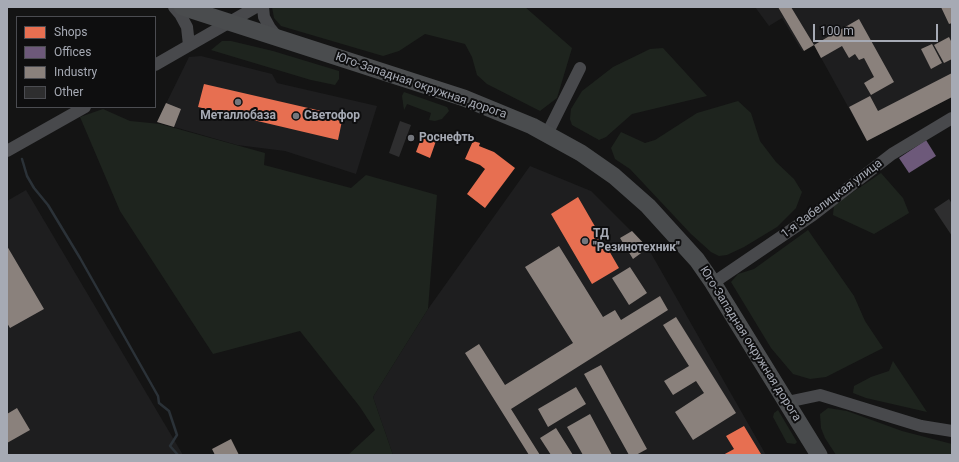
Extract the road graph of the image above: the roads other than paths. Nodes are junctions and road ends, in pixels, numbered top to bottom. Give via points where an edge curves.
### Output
1 (174, 7) edge
2 (182, 7) edge
3 (256, 7) edge
4 (263, 7) edge
5 (228, 23) junction
6 (280, 40) junction
7 (189, 45) junction
8 (156, 64) edge
9 (580, 68) dead end
10 (83, 108) edge
11 (952, 118) edge
12 (547, 134) junction
13 (7, 151) edge
14 (713, 283) junction
15 (787, 402) junction
16 (952, 431) edge
17 (820, 455) edge

1 - 7 street via 187,27
2 - 5 highway, Юго-Западная окружная дорога
3 - 5 street
4 - 6 street via 264,17
5 - 6 highway, Юго-Западная окружная дорога
5 - 7 street
6 - 12 highway, Юго-Западная окружная дорога via 464,98 518,119
7 - 8 street
9 - 12 street
10 - 13 street
11 - 14 street, 1-я Забелицкая улица via 892,154 813,216
12 - 14 highway, Юго-Западная окружная дорога via 581,153 638,197 684,244
14 - 15 highway, Юго-Западная окружная дорога
15 - 16 street via 820,395 921,426
15 - 17 highway, Юго-Западная окружная дорога

